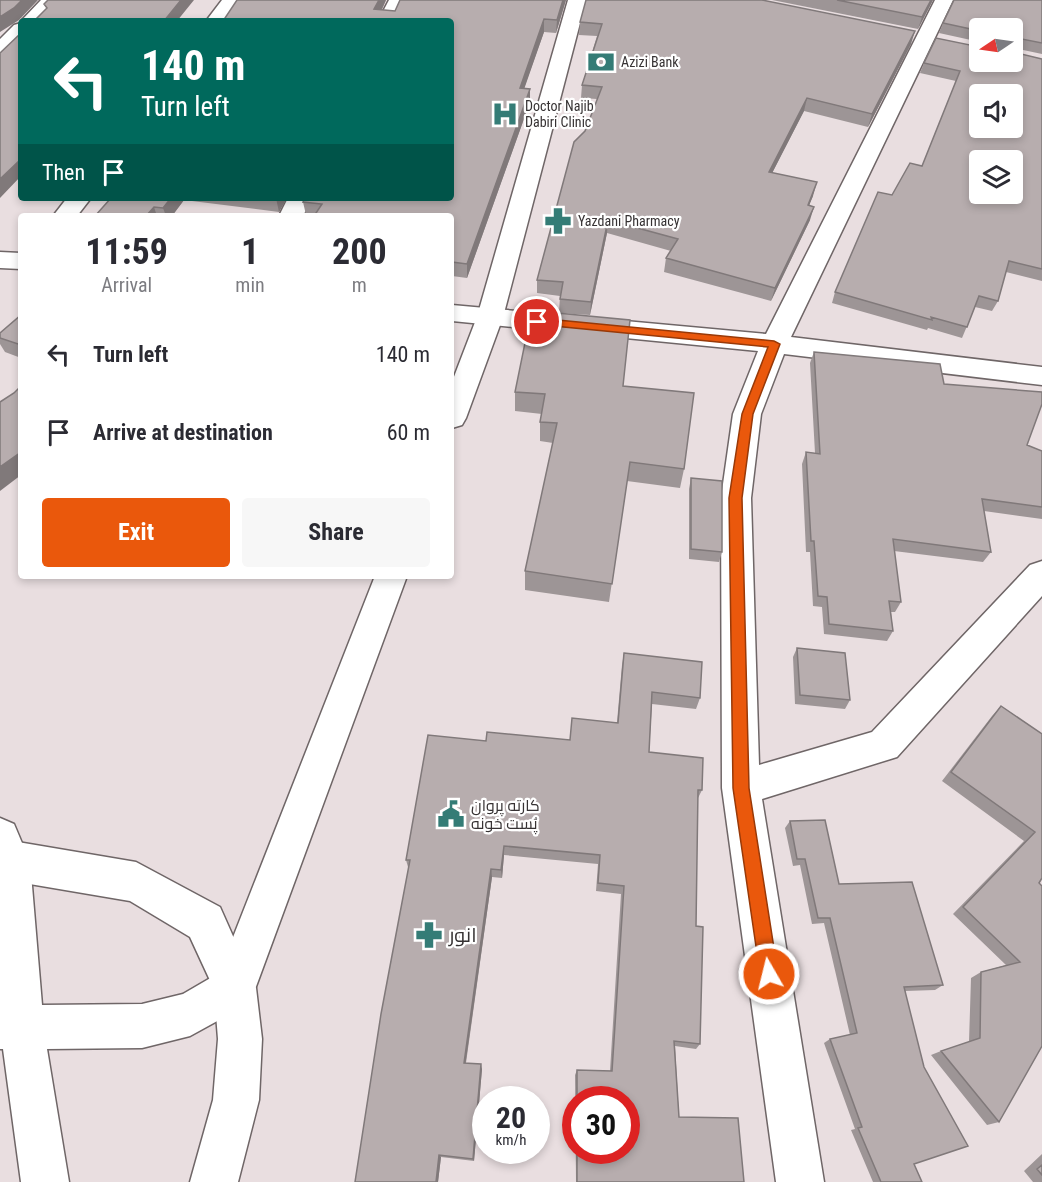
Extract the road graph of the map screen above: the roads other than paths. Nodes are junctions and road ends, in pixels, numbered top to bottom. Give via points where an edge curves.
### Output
1 (51, 0) edge
2 (231, 0) edge
3 (398, 0) edge
4 (577, 0) edge
5 (944, 0) edge
6 (33, 18) edge
7 (216, 18) edge
8 (389, 18) edge
9 (18, 32) edge
10 (902, 34) edge
11 (936, 41) junction
12 (0, 50) edge
13 (77, 201) edge
14 (67, 213) edge
15 (0, 260) edge
16 (18, 261) edge
17 (454, 313) edge
18 (490, 317) junction
19 (774, 344) junction
20 (1042, 376) edge
21 (454, 413) edge
22 (1042, 574) edge
23 (390, 579) edge
24 (741, 788) junction
25 (3, 857) edge
26 (235, 988) junction
27 (11, 1027) edge
28 (45, 1182) edge
29 (214, 1182) edge
30 (800, 1182) edge

1 - 6 street
2 - 7 street
3 - 8 street
4 - 18 street
5 - 11 street
9 - 12 street
10 - 11 street
11 - 19 street
13 - 14 street
15 - 16 street
17 - 18 street
18 - 19 street
18 - 21 street
19 - 20 street
19 - 24 street via 747,414 736,498
22 - 24 street via 884,746
23 - 26 street
24 - 30 street
25 - 26 street via 136,882 205,922
25 - 27 street
26 - 27 street via 190,1014 142,1026
26 - 29 street via 240,1039 236,1100
27 - 28 street

